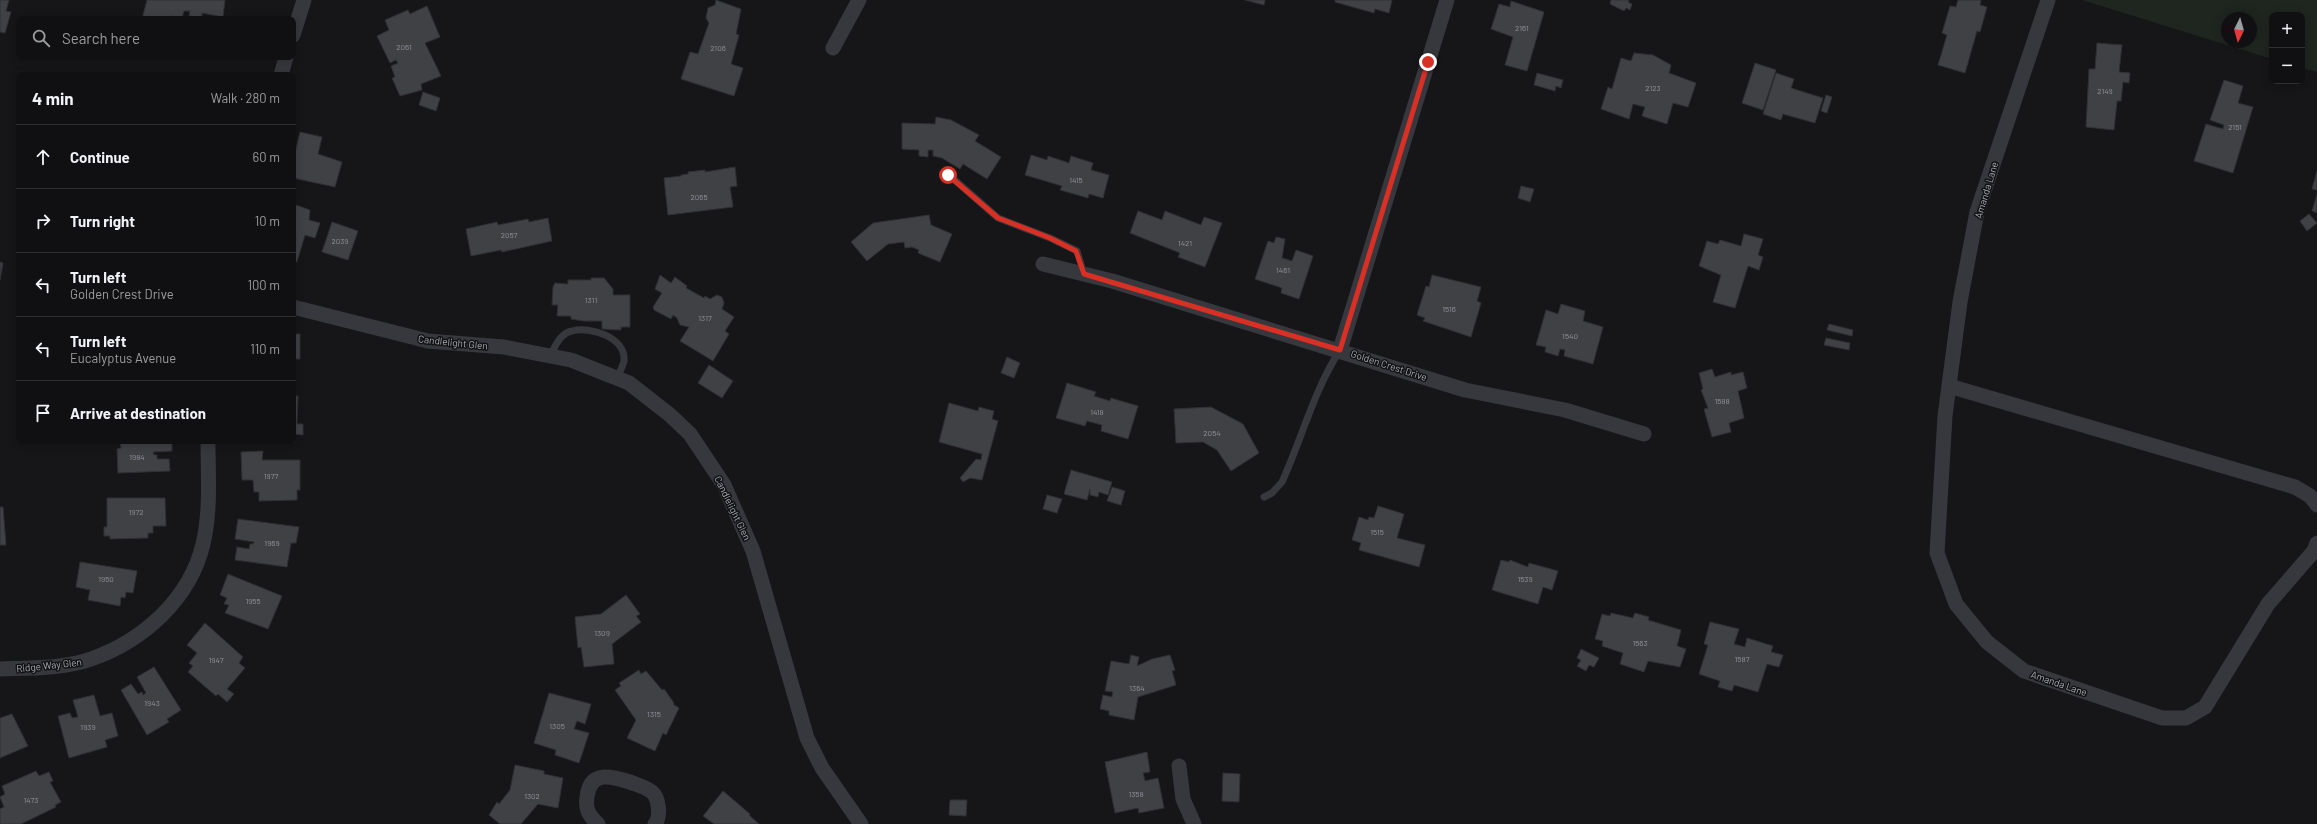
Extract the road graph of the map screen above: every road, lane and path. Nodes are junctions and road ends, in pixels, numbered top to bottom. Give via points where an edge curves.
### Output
1 (304, 0) edge
2 (859, 0) edge
3 (1447, 0) edge
4 (2048, 0) edge
5 (296, 25) edge
6 (832, 48) dead end
7 (285, 60) edge
8 (282, 72) edge
9 (948, 175) dead end
10 (1043, 264) dead end
11 (1084, 274) junction
12 (296, 308) edge
13 (1340, 350) junction
14 (550, 356) junction
15 (617, 378) junction
16 (1949, 386) junction
17 (1644, 434) dead end
18 (208, 444) edge
19 (1264, 497) dead end
20 (2317, 506) edge
21 (2317, 544) edge
22 (0, 669) edge
23 (1179, 766) dead end
24 (659, 823) edge
25 (598, 824) edge
26 (861, 824) edge
27 (1194, 824) edge

1 - 5 street
2 - 6 street
3 - 13 street
4 - 16 street, Amanda Lane via 1977,212 1960,302
7 - 8 street
9 - 11 lane via 998,218 1076,251
10 - 11 street, Golden Crest Drive
11 - 13 street, Golden Crest Drive
12 - 14 street, Candlelight Glen via 428,341 504,348
13 - 17 street, Golden Crest Drive via 1466,390 1565,410
13 - 19 lane via 1319,389 1282,482 1272,493
14 - 15 street, Candlelight Glen via 571,360
14 - 15 lane via 558,341 570,331 589,330 607,335 622,348 624,361
15 - 26 street, Candlelight Glen via 629,383 690,434 724,485 753,551 807,738 822,768
16 - 20 street via 2295,487 2310,496
16 - 21 street, Amanda Lane via 1937,553 1956,604 1987,642 2024,671 2162,718 2186,718 2205,707 2268,604 2314,551
18 - 22 street, Ridge Way Glen via 208,509 203,545 191,576 174,602 151,627 124,644 90,660 53,666
23 - 27 street via 1183,800
24 - 25 street via 658,804 654,793 612,776 602,776 594,781 587,796 586,809

